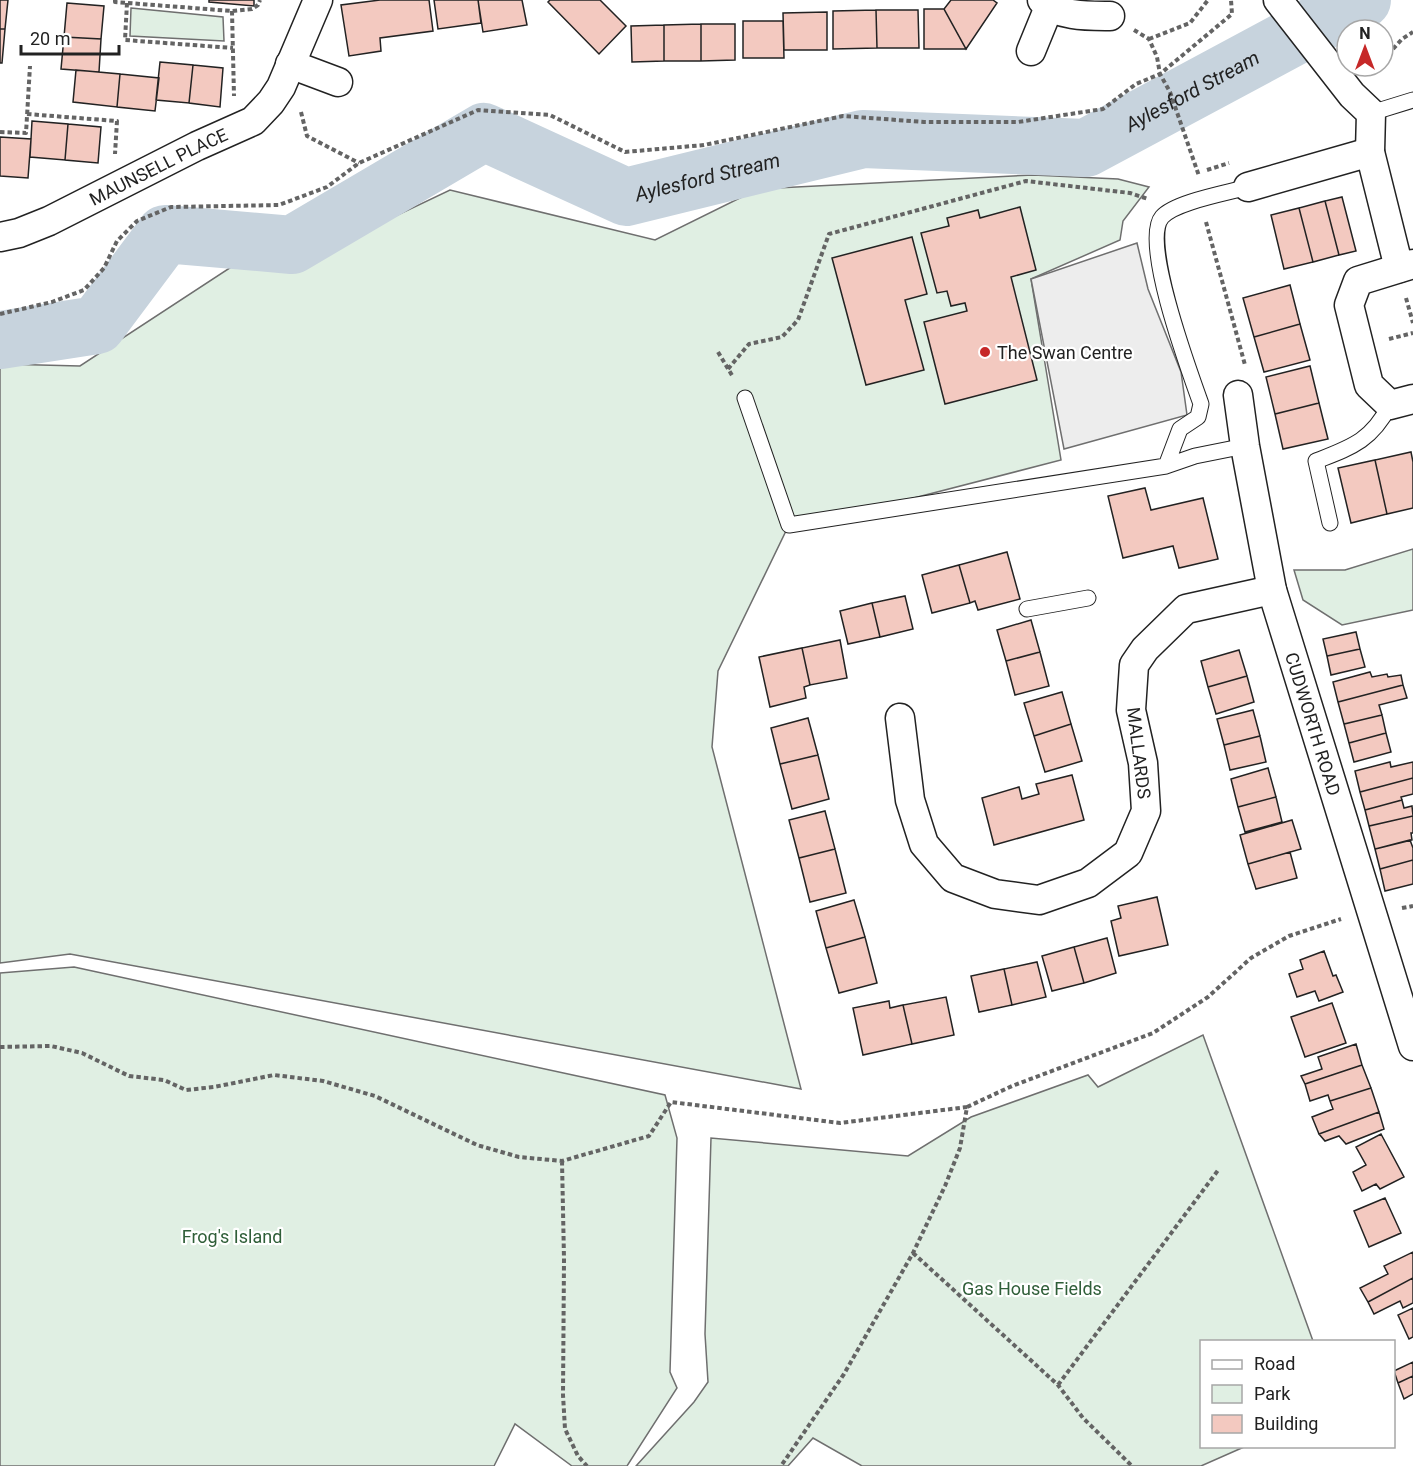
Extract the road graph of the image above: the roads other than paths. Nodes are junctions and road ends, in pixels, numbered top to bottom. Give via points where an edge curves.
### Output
1 (318, 0) edge
2 (1278, 0) edge
3 (1046, 4) edge
4 (1110, 16) dead end
5 (1031, 51) dead end
6 (290, 64) junction
7 (338, 82) dead end
8 (1413, 100) edge
9 (1361, 104) junction
10 (1370, 152) junction
11 (1248, 187) joint
12 (0, 237) edge
13 (1406, 266) edge
14 (1238, 395) road end
15 (745, 398) dead end
16 (1402, 402) edge
17 (1245, 446) junction
18 (1166, 466) junction
19 (1330, 523) dead end
20 (1272, 590) junction
21 (1088, 598) dead end
22 (1027, 609) dead end
23 (900, 718) dead end
24 (1413, 1046) edge

1 - 6 street, MAUNSELL PLACE
2 - 9 street
3 - 4 street via 1082,16
3 - 5 street
6 - 7 street
6 - 12 street, MAUNSELL PLACE via 271,102 253,121 49,221
8 - 9 lane
9 - 10 street
10 - 11 street
10 - 13 street
11 - 18 lane via 1174,207 1160,219 1156,231 1163,285 1201,404 1198,417 1180,429
13 - 16 street via 1358,282 1348,305 1369,385
14 - 17 street, CUDWORTH ROAD
15 - 18 lane via 789,525
16 - 19 lane via 1352,447 1316,461
17 - 18 lane
17 - 20 street, CUDWORTH ROAD
20 - 23 street, MALLARDS via 1186,609 1145,649 1134,665 1131,710 1143,763 1146,810 1128,853 1088,883 1039,900 995,894 953,878 924,844 910,800
20 - 24 street, CUDWORTH ROAD
21 - 22 lane

